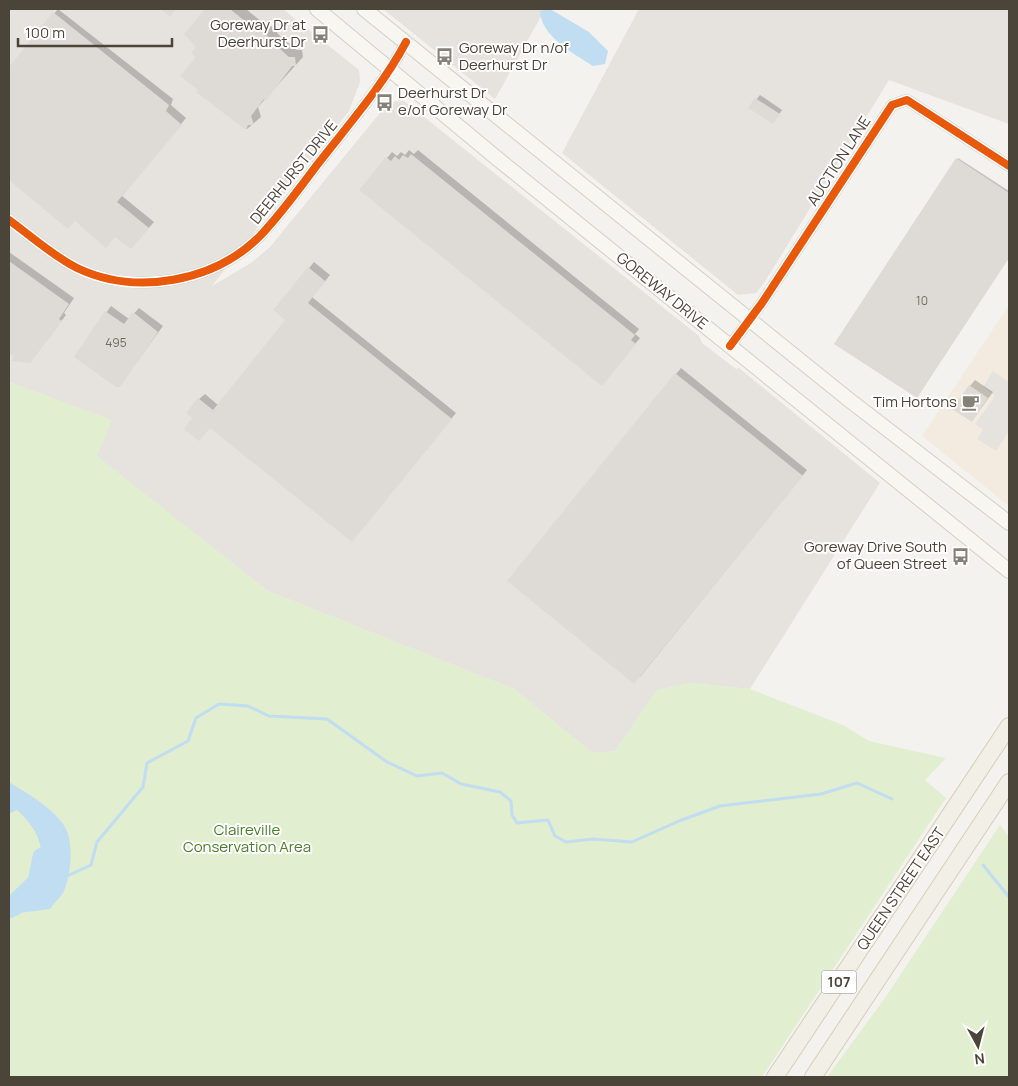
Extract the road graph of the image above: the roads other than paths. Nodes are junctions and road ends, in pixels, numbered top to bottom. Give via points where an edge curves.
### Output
1 (317, 9) edge
2 (364, 9) edge
3 (406, 42) junction
4 (392, 69) junction
5 (1009, 166) edge
6 (9, 220) edge
7 (750, 320) junction
8 (730, 346) junction
9 (1009, 523) edge
10 (1009, 571) edge
11 (1009, 726) edge
12 (1009, 782) edge
13 (775, 1077) edge
14 (813, 1077) edge

1 - 4 main road, GOREWAY DRIVE
2 - 3 main road
3 - 4 street, DEERHURST DRIVE
3 - 7 main road
4 - 6 street, DEERHURST DRIVE via 259,237 212,269 168,281 108,278 77,268
4 - 8 main road, GOREWAY DRIVE via 499,160
5 - 7 street, AUCTION LANE via 907,100 892,105
7 - 8 street, AUCTION LANE
7 - 9 main road
8 - 10 main road, GOREWAY DRIVE
11 - 13 main road, QUEEN STREET EAST / 107
12 - 14 main road, QUEEN STREET EAST / 107

